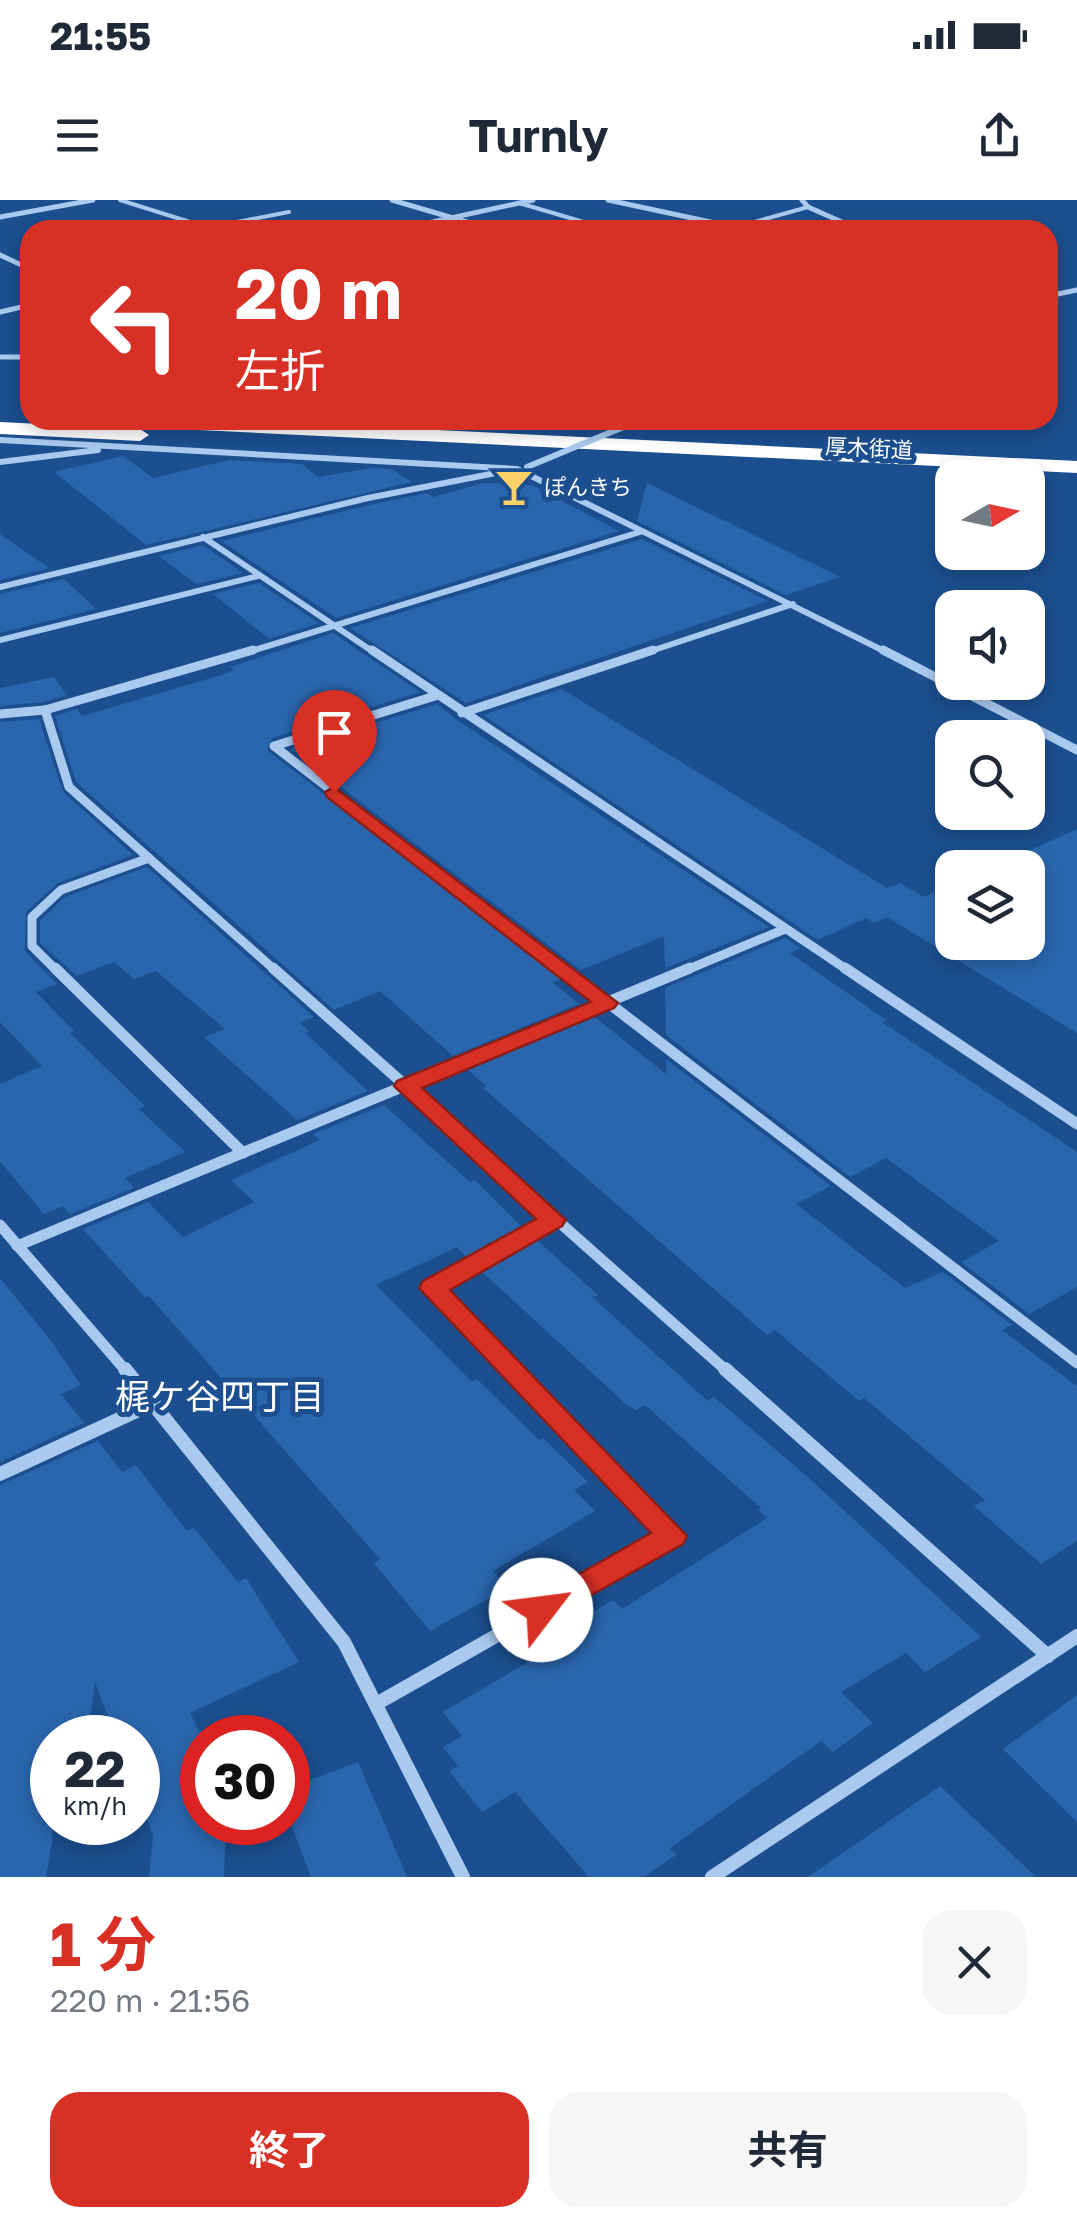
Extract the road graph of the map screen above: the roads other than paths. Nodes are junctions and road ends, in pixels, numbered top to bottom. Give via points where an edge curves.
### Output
1 (93, 200) edge
2 (120, 200) edge
3 (392, 200) edge
4 (533, 200) edge
5 (608, 200) edge
6 (802, 200) edge
7 (519, 203) junction
8 (808, 207) junction
9 (289, 212) dead end
10 (0, 217) edge
11 (451, 218) junction
12 (180, 220) edge
13 (250, 220) edge
14 (442, 220) edge
15 (458, 220) edge
16 (577, 220) edge
17 (710, 220) edge
18 (761, 220) edge
19 (837, 220) edge
20 (0, 255) edge
21 (18, 264) edge
22 (38, 430) edge
23 (333, 430) edge
24 (381, 430) edge
25 (616, 430) edge
26 (374, 432) junction
27 (0, 440) edge
28 (124, 447) junction
29 (0, 462) edge
30 (1077, 468) edge
31 (517, 469) junction
32 (935, 477) edge
33 (1045, 482) edge
34 (1077, 484) edge
35 (640, 532) junction
36 (203, 537) junction
37 (258, 576) junction
38 (0, 587) edge
39 (794, 604) junction
40 (331, 625) junction
41 (0, 640) edge
42 (435, 696) junction
43 (45, 710) junction
44 (0, 714) edge
45 (462, 714) junction
46 (1077, 750) edge
47 (150, 858) junction
48 (785, 929) junction
49 (606, 1003) junction
50 (406, 1086) junction
51 (1077, 1124) edge
52 (243, 1153) junction
53 (553, 1220) junction
54 (0, 1224) edge
55 (17, 1246) junction
56 (1077, 1364) edge
57 (154, 1402) junction
58 (0, 1474) edge
59 (1077, 1636) edge
60 (1048, 1656) junction
61 (376, 1704) junction
62 (464, 1877) edge
63 (712, 1877) edge

1 - 10 street
2 - 12 lane
3 - 11 street
4 - 7 street
5 - 17 street
6 - 8 street
7 - 11 street
7 - 16 lane
8 - 18 lane
8 - 19 street
9 - 13 lane
11 - 14 street
11 - 15 street
20 - 21 street
22 - 32 highway, 厚木街道
23 - 26 highway, 厚木街道
24 - 26 street
25 - 31 street, bridge
26 - 30 highway, 厚木街道
27 - 28 street
28 - 29 street
28 - 31 street
31 - 35 street
31 - 36 street
33 - 34 highway
35 - 39 street
35 - 40 street
36 - 37 street
36 - 38 street
37 - 40 street
37 - 41 street
39 - 45 street
39 - 46 street
40 - 42 street
40 - 43 street
42 - 45 street
42 - 49 street via 274,746
43 - 44 street
43 - 47 street via 69,786
45 - 48 street
47 - 50 street
47 - 52 street via 61,890 32,917 32,946
48 - 49 street
48 - 51 street
49 - 50 street
49 - 56 street
50 - 52 street
50 - 53 street
52 - 55 street
53 - 60 street
53 - 61 street via 432,1288 672,1536
54 - 55 street
55 - 57 street
57 - 58 street
57 - 61 street via 344,1642
59 - 60 street
60 - 63 street
61 - 62 street

